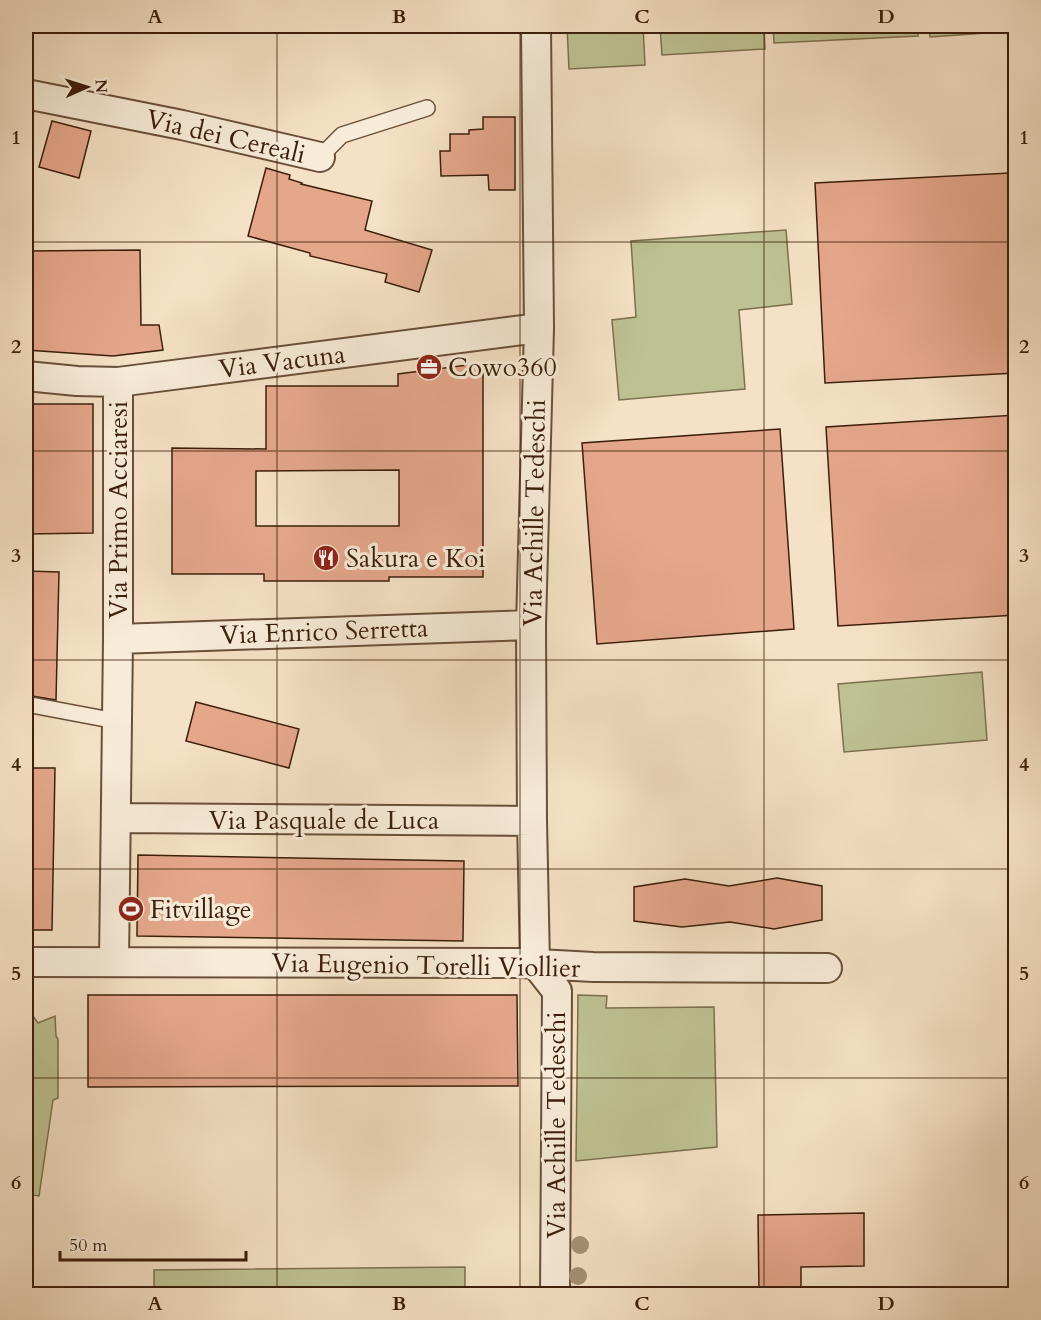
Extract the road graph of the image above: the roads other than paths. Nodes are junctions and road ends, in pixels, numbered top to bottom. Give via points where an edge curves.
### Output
1 (536, 26) edge
2 (26, 94) edge
3 (428, 108) dead end
4 (320, 157) joint
5 (538, 328) junction
6 (26, 376) edge
7 (118, 382) junction
8 (531, 625) junction
9 (118, 639) junction
10 (26, 704) edge
11 (116, 721) junction
12 (116, 818) junction
13 (532, 821) junction
14 (26, 962) edge
15 (114, 962) junction
16 (535, 963) junction
17 (827, 968) dead end
18 (555, 1294) edge

1 - 5 street, Via Achille Tedeschi
2 - 4 street, Via dei Cereali
3 - 4 lane via 342,135
5 - 7 street, Via Vacuna
5 - 8 street, Via Achille Tedeschi
6 - 7 street, Via Vacuna
7 - 9 street, Via Primo Acciaresi
8 - 9 street, Via Enrico Serretta
8 - 13 street, Via Achille Tedeschi
9 - 11 street, Via Primo Acciaresi
10 - 11 lane
11 - 12 street, Via Primo Acciaresi
12 - 13 street, Via Pasquale de Luca
12 - 15 street
13 - 16 street, Via Achille Tedeschi
14 - 15 street, Via Eugenio Torelli Viollier
15 - 16 street, Via Eugenio Torelli Viollier
16 - 17 street, Via Eugenio Torelli Viollier via 593,967
16 - 18 street, Via Achille Tedeschi via 557,991

